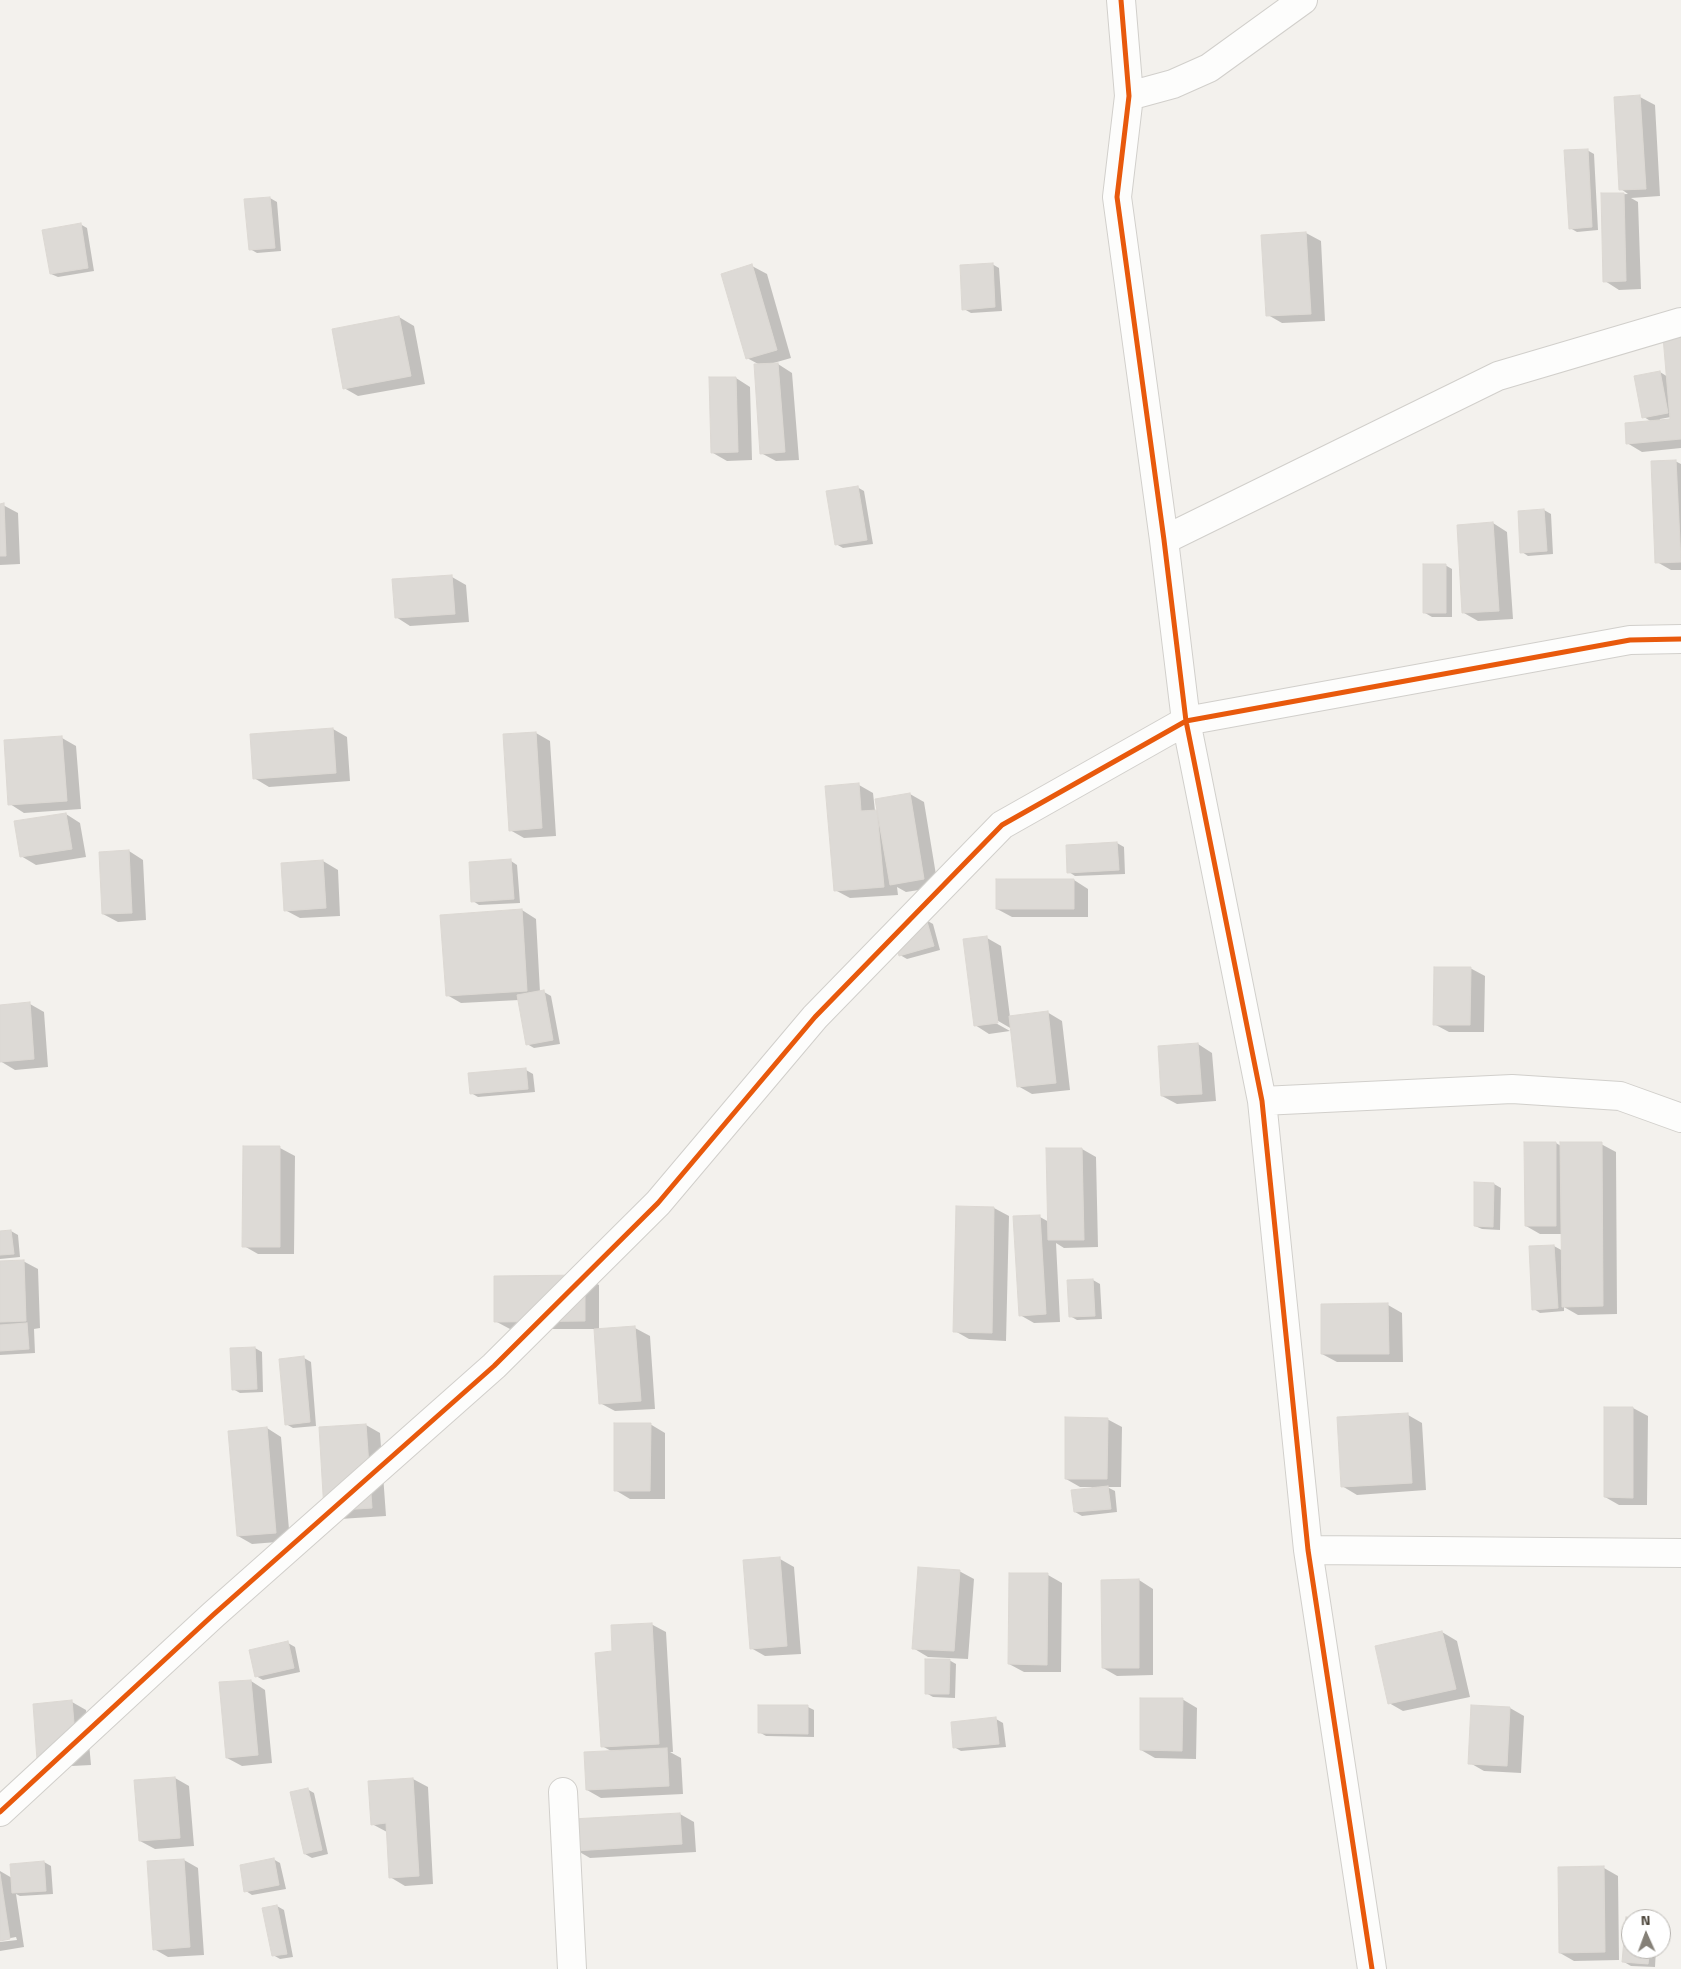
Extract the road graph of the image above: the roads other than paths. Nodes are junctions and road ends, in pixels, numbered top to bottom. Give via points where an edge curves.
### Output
1 (1121, 0) edge
2 (1303, 0) edge
3 (1129, 96) junction
4 (1681, 322) edge
5 (1164, 540) junction
6 (1681, 640) edge
7 (1186, 721) junction
8 (1262, 1101) junction
9 (1681, 1118) edge
10 (1308, 1550) junction
11 (1681, 1553) edge
12 (563, 1792) dead end
13 (0, 1812) edge
14 (572, 1969) edge
15 (1372, 1969) edge

1 - 3 street
2 - 3 street via 1209,68 1173,84
3 - 5 street via 1117,197
4 - 5 street via 1498,376
5 - 7 street
6 - 7 street via 1630,640
7 - 8 street
7 - 13 street via 1002,825 816,1017 658,1203 500,1359 213,1615
8 - 9 street via 1512,1089 1620,1096
8 - 10 street
10 - 11 street
10 - 15 street
12 - 14 street

